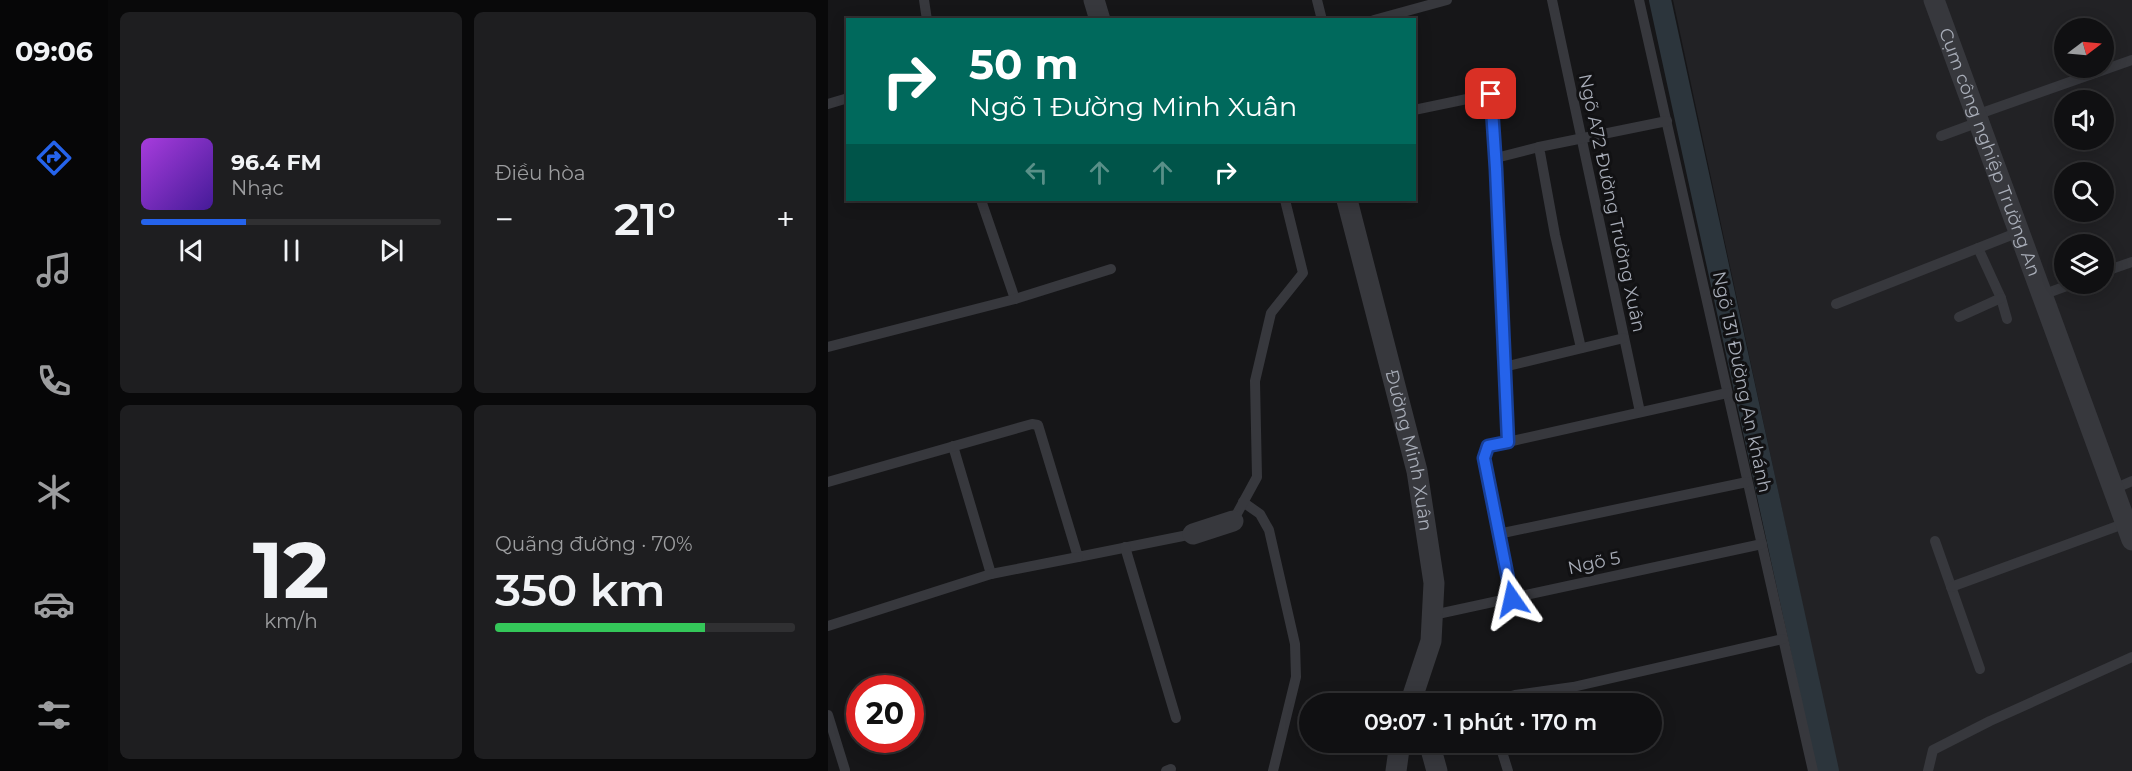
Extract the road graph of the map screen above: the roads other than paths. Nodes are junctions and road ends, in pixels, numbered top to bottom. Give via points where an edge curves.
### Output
1 (924, 0) edge
2 (1094, 0) edge
3 (1317, 0) edge
4 (1447, 0) edge
5 (1552, 0) edge
6 (1639, 0) edge
7 (1934, 0) edge
8 (927, 18) edge
9 (1099, 18) edge
10 (1322, 18) edge
11 (1381, 18) edge
12 (2132, 60) edge
13 (846, 99) edge
14 (828, 104) edge
15 (1416, 110) edge
16 (1977, 118) junction
17 (1667, 121) junction
18 (1941, 136) dead end
19 (1582, 139) junction
20 (1539, 147) junction
21 (1496, 158) junction
22 (981, 201) edge
23 (1285, 201) edge
24 (1347, 201) edge
25 (2019, 232) junction
26 (1978, 248) junction
27 (2132, 262) edge
28 (2114, 268) edge
29 (1111, 269) dead end
30 (2054, 291) edge
31 (2042, 295) junction
32 (1015, 298) junction
33 (2001, 298) junction
34 (1836, 304) dead end
35 (1959, 317) dead end
36 (2007, 320) dead end
37 (1624, 338) junction
38 (828, 347) edge
39 (1581, 348) junction
40 (1504, 367) junction
41 (1726, 393) junction
42 (1640, 412) junction
43 (1508, 442) junction
44 (953, 446) junction
45 (828, 482) edge
46 (1747, 482) junction
47 (2123, 485) edge
48 (1243, 502) junction
49 (1233, 521) joint
50 (2129, 531) edge
51 (1197, 532) joint
52 (1498, 534) junction
53 (1935, 541) dead end
54 (1762, 544) junction
55 (1125, 547) junction
56 (1078, 557) junction
57 (991, 574) junction
58 (1951, 587) junction
59 (1512, 599) junction
60 (1433, 615) junction
61 (828, 626) edge
62 (1783, 639) junction
63 (2132, 657) edge
64 (1980, 669) dead end
65 (1414, 693) edge
66 (1530, 693) edge
67 (828, 715) edge
68 (1176, 718) dead end
69 (1398, 753) edge
70 (1432, 753) edge
71 (1502, 753) edge
72 (845, 770) edge
73 (1273, 771) edge
74 (1396, 771) edge
75 (1437, 771) edge
76 (1508, 771) edge
77 (1813, 771) edge
78 (1928, 771) edge

1 - 8 lane
2 - 9 street
3 - 10 lane
4 - 11 lane
5 - 19 lane, Ngõ A72 Đường Trường Xuân
6 - 17 lane, Ngõ 131 Đường An khánh
7 - 16 street, Cụm công nghiệp Trường An
12 - 16 lane
13 - 14 lane
15 - 21 lane via 1491,94
16 - 18 lane
16 - 25 street, Cụm công nghiệp Trường An
17 - 19 lane
17 - 41 lane, Ngõ 131 Đường An khánh
19 - 20 lane
19 - 37 lane, Ngõ A72 Đường Trường Xuân
20 - 21 lane
20 - 39 lane
21 - 40 lane
22 - 32 lane
23 - 48 lane via 1303,273 1271,313 1255,381 1257,477
24 - 60 street, Đường Minh Xuân via 1418,471 1434,584
25 - 26 lane
25 - 31 street, Cụm công nghiệp Trường An
26 - 33 lane
26 - 34 lane
27 - 28 lane
29 - 32 lane
30 - 31 lane
31 - 47 street, Cụm công nghiệp Trường An
32 - 38 lane
33 - 35 lane
33 - 36 lane
37 - 39 lane
37 - 42 lane, Ngõ A72 Đường Trường Xuân
39 - 40 lane
40 - 43 lane
41 - 42 lane
41 - 46 lane, Ngõ 131 Đường An khánh
42 - 43 lane
43 - 52 lane via 1488,446 1484,458
44 - 45 lane
44 - 56 lane via 1038,425
44 - 57 lane
46 - 52 lane
46 - 54 lane, Ngõ 131 Đường An khánh
47 - 50 street, Cụm công nghiệp Trường An
48 - 49 lane
48 - 73 lane via 1260,514 1269,530 1295,644 1296,677
49 - 51 street
50 - 58 lane
51 - 55 lane
52 - 59 lane
53 - 58 lane
54 - 59 lane, Ngõ 5
54 - 62 lane, Ngõ 131 Đường An khánh
55 - 56 lane
55 - 68 lane
56 - 57 lane
57 - 61 lane
58 - 64 lane
59 - 60 lane, Ngõ 5
60 - 65 street, Đường Minh Xuân via 1431,641
62 - 66 lane via 1573,687
62 - 77 lane, Ngõ 131 Đường An khánh
63 - 78 lane via 1933,750
67 - 72 lane
69 - 74 street
70 - 75 street
71 - 76 lane

